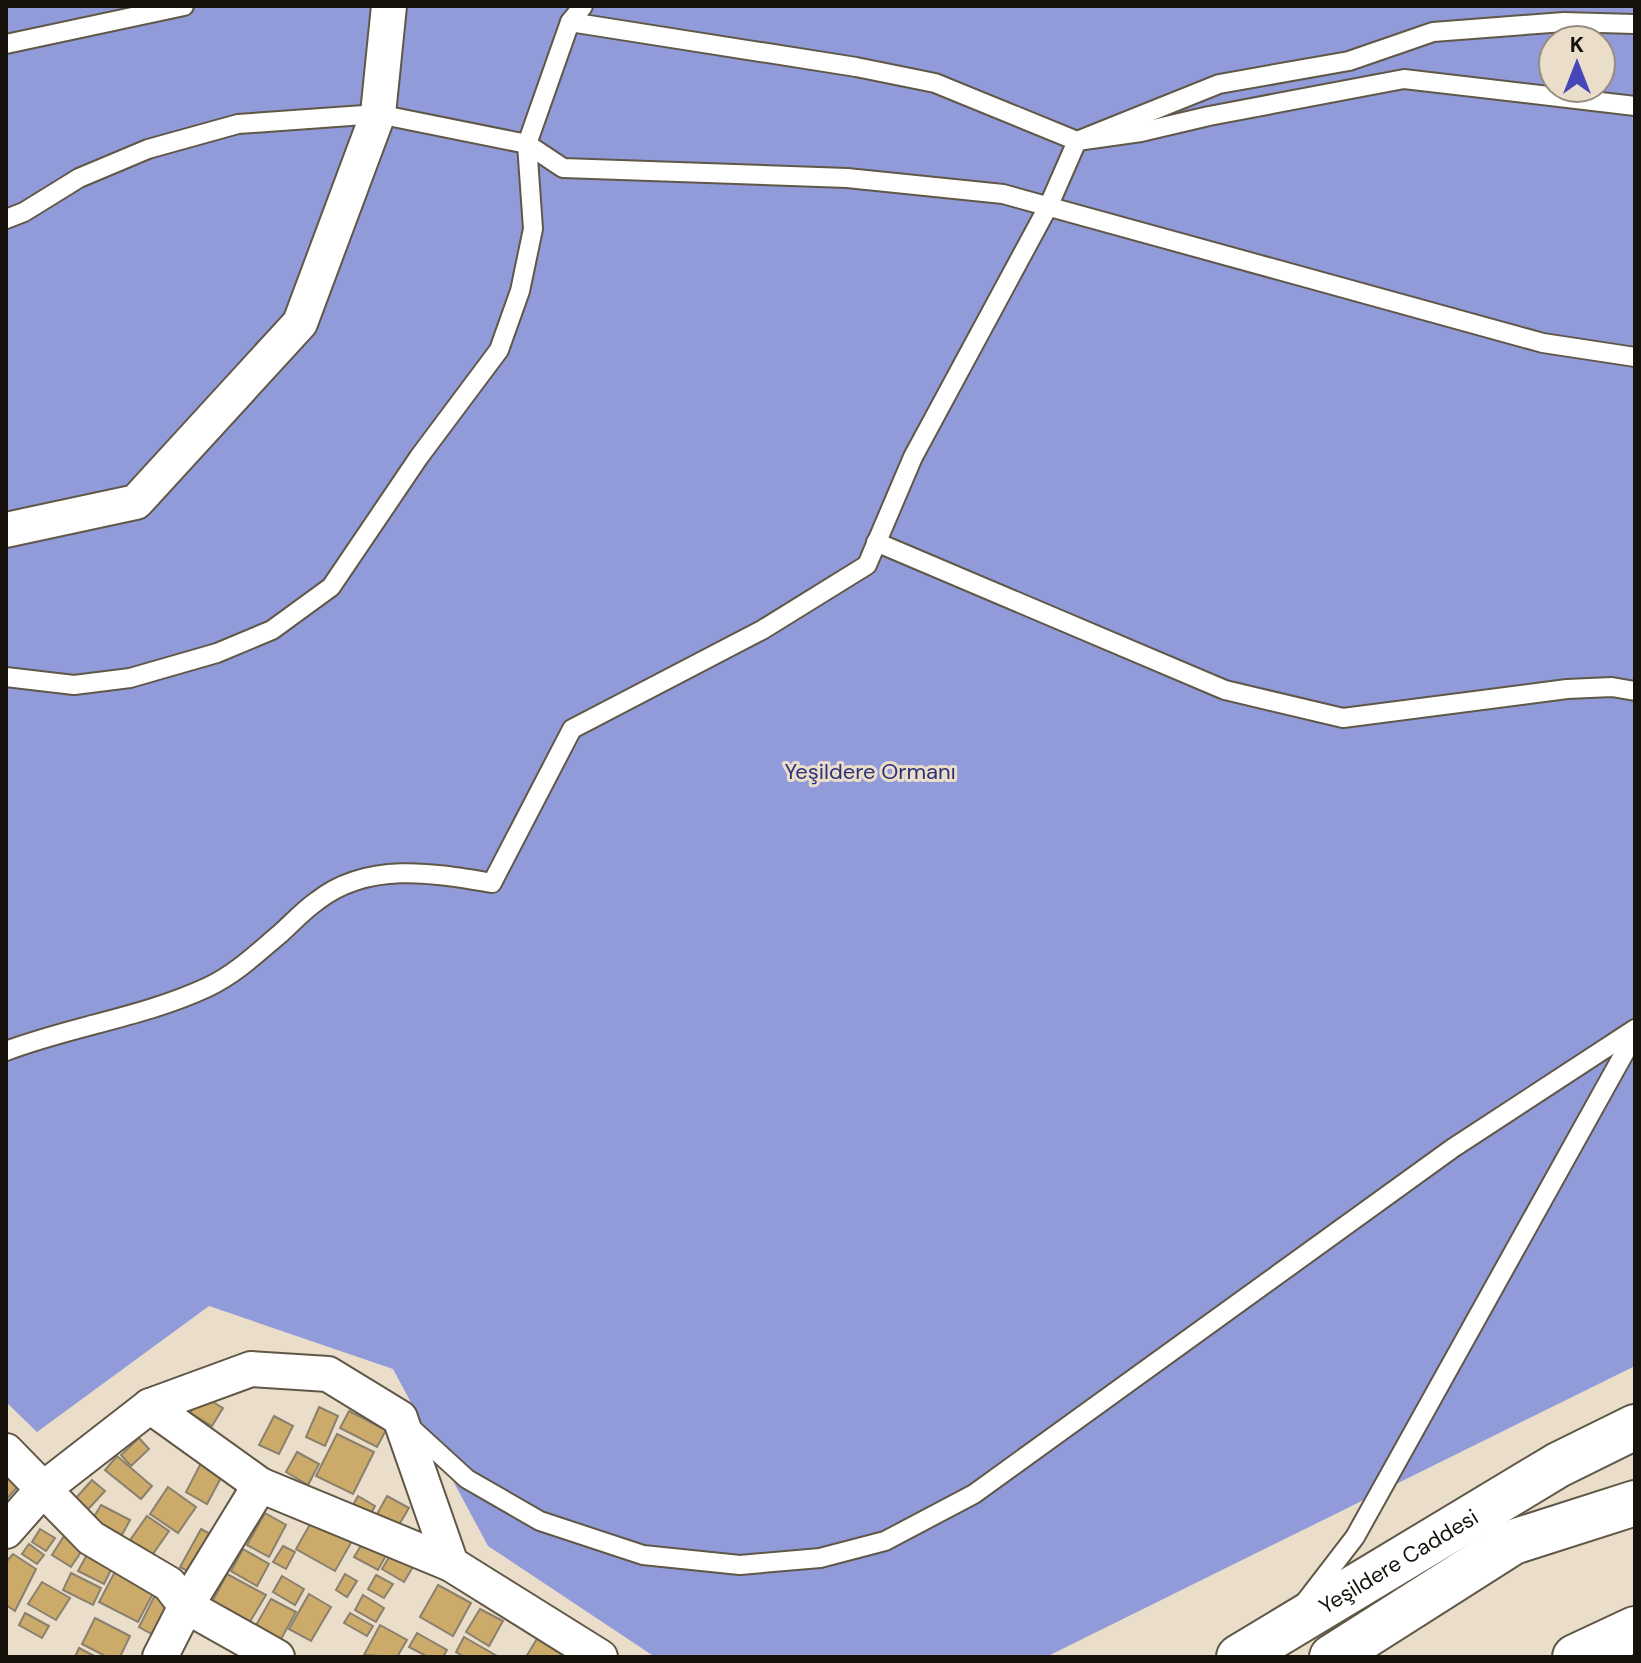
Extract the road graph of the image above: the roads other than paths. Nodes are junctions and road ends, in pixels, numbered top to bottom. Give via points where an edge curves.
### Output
1 (184, 6) edge
2 (389, 6) edge
3 (583, 6) edge
4 (570, 22) junction
5 (1635, 24) edge
6 (6, 44) edge
7 (1635, 106) edge
8 (378, 114) junction
9 (1077, 141) junction
10 (527, 144) junction
11 (1049, 205) junction
12 (6, 219) edge
13 (1635, 357) edge
14 (6, 530) edge
15 (876, 542) junction
16 (6, 677) edge
17 (1635, 691) edge
18 (1635, 1032) edge
19 (6, 1051) edge
20 (150, 1406) junction
21 (400, 1418) junction
22 (1635, 1427) edge
23 (1635, 1435) edge
24 (1635, 1447) edge
25 (6, 1451) edge
26 (1558, 1465) junction
27 (260, 1485) junction
28 (42, 1490) junction
29 (1635, 1503) edge
30 (6, 1531) edge
31 (451, 1564) junction
32 (186, 1606) junction
33 (1635, 1629) edge
34 (1282, 1631) junction
35 (160, 1657) edge
36 (277, 1657) edge
37 (600, 1657) edge
38 (1239, 1657) edge
39 (1332, 1657) edge
40 (1575, 1657) edge

1 - 6 lane
2 - 8 street
3 - 4 lane
4 - 9 lane via 935,83
4 - 10 lane
5 - 9 lane via 1564,22 1433,32 1349,61 1219,84
7 - 9 lane via 1404,79
8 - 10 lane
8 - 12 lane via 238,124 148,149 79,178
8 - 14 street via 300,323 136,502
9 - 11 lane
10 - 11 lane via 563,168 847,178 1003,194
10 - 16 lane via 533,229 520,291 499,350 331,587 272,630 217,653 130,678 74,685
11 - 13 lane via 1543,343
11 - 15 lane via 913,457
15 - 17 lane via 1225,690 1343,718 1567,689
15 - 19 lane via 867,565 762,630 572,729 492,883 433,872 391,873 350,882 319,899 247,963 208,987
18 - 21 lane via 1453,1148 974,1494 885,1541 820,1558 740,1565 643,1555 540,1521 467,1479
18 - 34 lane via 1355,1537
20 - 21 street via 251,1369 328,1374
20 - 27 street
20 - 28 street
21 - 31 street
22 - 26 main road, Yeşildere Caddesi
23 - 26 main road, Yeşildere Caddesi
24 - 26 main road, Yeşildere Caddesi
25 - 28 street
26 - 34 main road, Yeşildere Caddesi
27 - 31 street
27 - 32 street
28 - 30 street
28 - 32 street via 91,1538 169,1584
29 - 39 main road, Yeşildere Caddesi via 1513,1542
31 - 37 street
32 - 35 street
32 - 36 street
33 - 40 main road
34 - 38 main road, Yeşildere Caddesi

